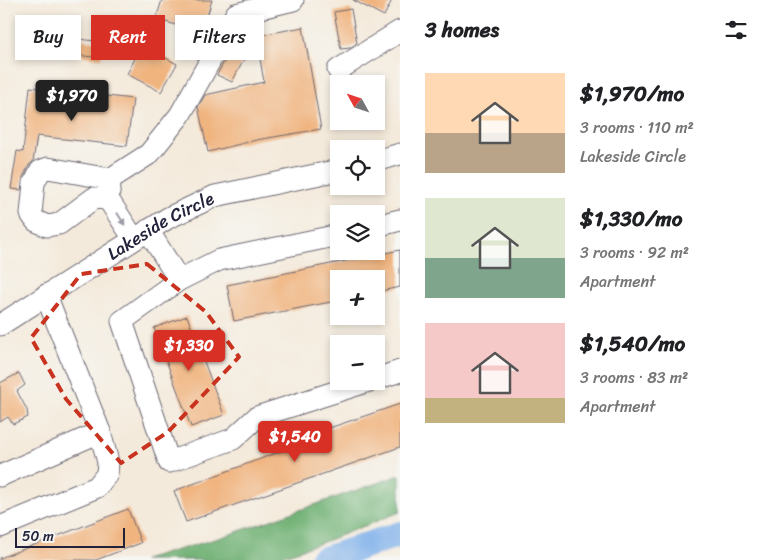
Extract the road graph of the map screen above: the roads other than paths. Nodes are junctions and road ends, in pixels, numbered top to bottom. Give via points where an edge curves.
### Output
1 (293, 0) edge
2 (400, 31) edge
3 (338, 70) dead end
4 (400, 154) edge
5 (385, 158) edge
6 (330, 172) edge
7 (400, 220) edge
8 (385, 224) edge
9 (141, 235) junction
10 (330, 237) edge
11 (180, 280) junction
12 (46, 295) junction
13 (0, 325) edge
14 (400, 371) edge
15 (385, 376) edge
16 (341, 390) edge
17 (100, 432) junction
18 (0, 476) edge
19 (0, 527) edge

1 -> 9 street via 236,14 180,115 149,154 109,189
2 - 3 street
4 - 5 street
6 - 9 street, Lakeside Circle via 215,196
7 - 8 street
9 - 11 street
9 - 12 street, Lakeside Circle
10 - 11 street via 219,260
11 - 16 street via 122,321 169,462 233,438 257,417
12 - 13 street, Lakeside Circle
12 - 17 street
14 - 15 street
17 - 18 street
17 - 19 street via 108,462 107,474 97,487

